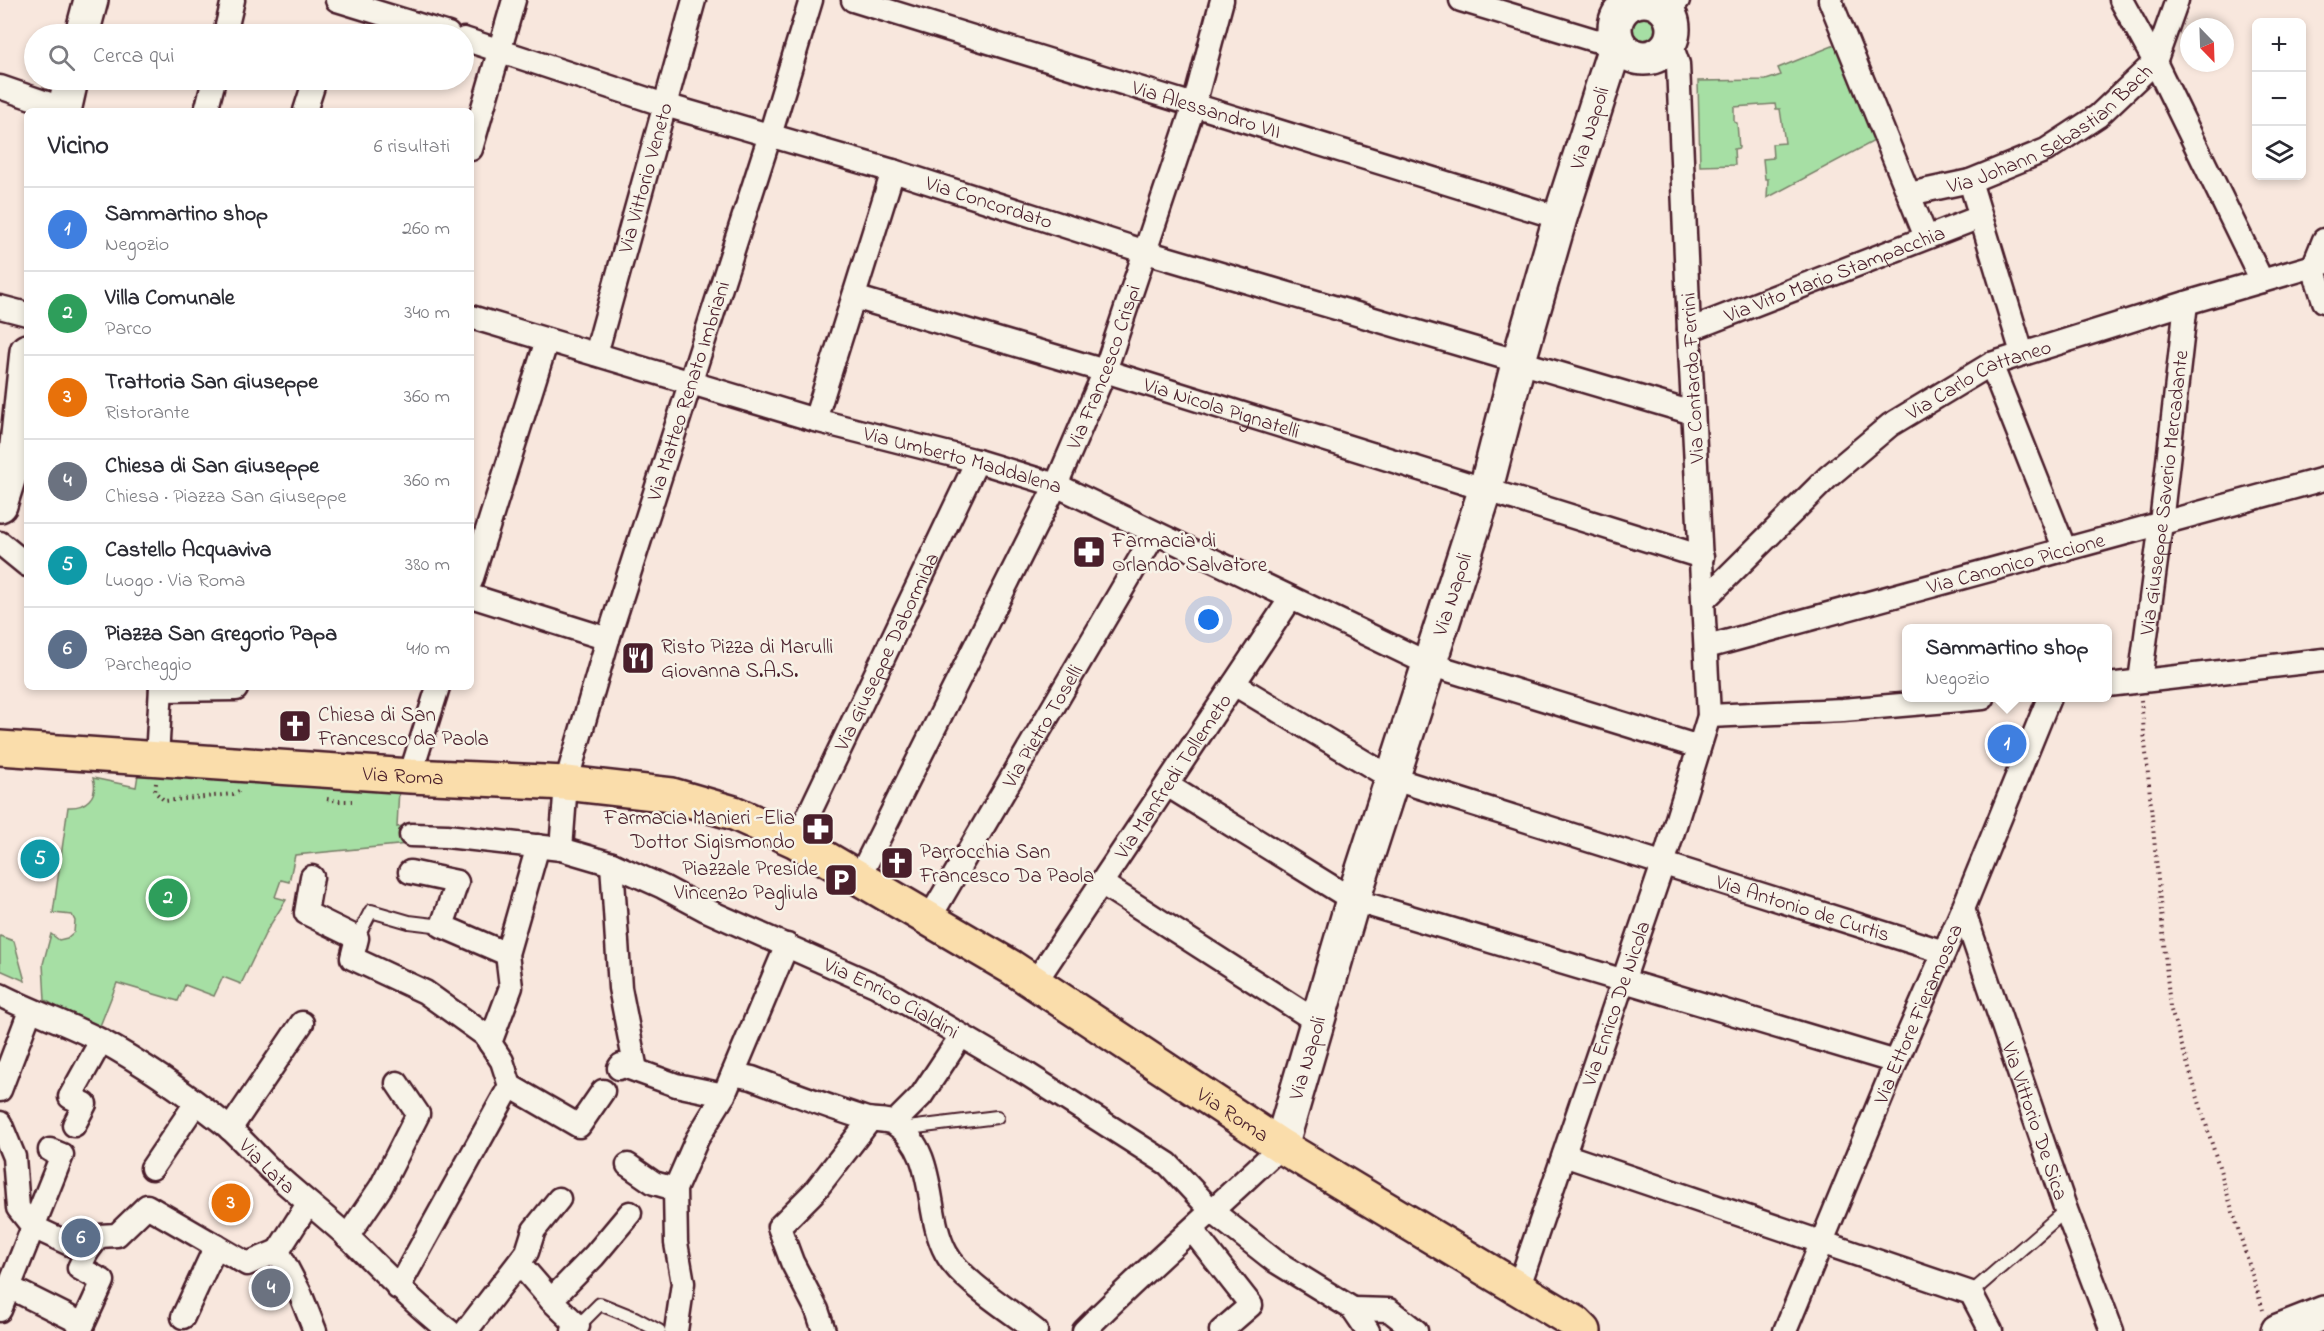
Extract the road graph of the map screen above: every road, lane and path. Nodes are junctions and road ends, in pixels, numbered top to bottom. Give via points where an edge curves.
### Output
1 (91, 0) edge
2 (233, 0) edge
3 (337, 0) edge
4 (514, 0) edge
5 (694, 0) edge
6 (811, 0) edge
7 (853, 0) edge
8 (1222, 0) edge
9 (1461, 0) edge
10 (2121, 0) edge
11 (2177, 0) edge
12 (1834, 1) edge
13 (1647, 13) edge
14 (85, 24) edge
15 (227, 24) edge
16 (415, 24) edge
17 (474, 42) edge
18 (499, 51) junction
19 (2155, 62) junction
20 (0, 87) edge
21 (211, 90) edge
22 (312, 90) edge
23 (66, 100) edge
24 (665, 105) junction
25 (1194, 105) junction
26 (207, 108) edge
27 (306, 108) edge
28 (770, 135) junction
29 (474, 138) edge
30 (892, 171) junction
31 (1970, 181) junction
32 (1909, 194) junction
33 (1980, 216) junction
34 (1560, 218) junction
35 (1926, 237) junction
36 (2324, 240) edge
37 (1146, 252) junction
38 (2318, 265) edge
39 (2262, 280) junction
40 (854, 297) junction
41 (2324, 301) edge
42 (2186, 303) junction
43 (0, 307) edge
44 (24, 313) edge
45 (474, 318) edge
46 (1689, 330) junction
47 (547, 340) junction
48 (2022, 353) junction
49 (596, 354) junction
50 (1519, 360) junction
51 (1991, 364) junction
52 (1105, 370) junction
53 (690, 382) junction
54 (24, 413) edge
55 (1693, 413) junction
56 (815, 420) junction
57 (22, 455) edge
58 (977, 461) junction
59 (2324, 479) edge
60 (1056, 485) junction
61 (1486, 488) junction
62 (0, 505) edge
63 (2161, 523) junction
64 (1155, 533) junction
65 (0, 543) edge
66 (2065, 550) junction
67 (1702, 556) junction
68 (24, 563) edge
69 (474, 571) edge
70 (474, 597) edge
71 (1291, 598) junction
72 (1704, 600) junction
73 (608, 639) junction
74 (1707, 647) junction
75 (2324, 660) edge
76 (1429, 664) junction
77 (2139, 681) junction
78 (1234, 684) junction
79 (2112, 684) edge
80 (161, 690) edge
81 (437, 690) edge
82 (1936, 702) edge
83 (2047, 702) edge
84 (1709, 717) junction
85 (6, 743) edge
86 (1699, 747) junction
87 (157, 758) junction
88 (410, 776) junction
89 (1391, 778) junction
90 (566, 783) junction
91 (1167, 785) junction
92 (411, 835) dead end
93 (796, 841) junction
94 (538, 846) junction
95 (561, 849) junction
96 (612, 864) junction
97 (1663, 864) junction
98 (410, 872) dead end
99 (312, 877) dead end
100 (1101, 883) junction
101 (872, 885) junction
102 (1353, 900) junction
103 (1963, 909) junction
104 (929, 919) junction
105 (442, 926) junction
106 (357, 938) junction
107 (787, 945) junction
108 (1944, 952) junction
109 (507, 954) junction
110 (1622, 981) junction
111 (1034, 984) junction
112 (0, 995) edge
113 (30, 1011) junction
114 (1316, 1021) junction
115 (302, 1023) dead end
116 (961, 1036) junction
117 (101, 1041) junction
118 (490, 1043) junction
119 (1896, 1062) junction
120 (397, 1083) dead end
121 (728, 1084) junction
122 (510, 1086) junction
123 (0, 1090) edge
124 (603, 1091) dead end
125 (196, 1103) junction
126 (997, 1118) dead end
127 (870, 1120) junction
128 (74, 1125) dead end
129 (897, 1126) junction
130 (1, 1127) edge
131 (230, 1129) junction
132 (1281, 1146) junction
133 (50, 1150) dead end
134 (1564, 1155) junction
135 (14, 1158) junction
136 (627, 1165) dead end
137 (153, 1168) dead end
138 (0, 1180) edge
139 (675, 1189) junction
140 (559, 1199) dead end
141 (308, 1204) junction
142 (2066, 1210) junction
143 (1213, 1212) junction
144 (630, 1213) dead end
145 (33, 1227) junction
146 (1192, 1230) junction
147 (347, 1237) junction
148 (1821, 1242) junction
149 (216, 1246) junction
150 (278, 1251) junction
151 (87, 1252) junction
152 (519, 1263) junction
153 (9, 1287) junction
154 (398, 1288) junction
155 (1518, 1289) junction
156 (1971, 1293) junction
157 (551, 1300) junction
158 (1353, 1309) junction
159 (0, 1310) edge
160 (2324, 1313) edge
161 (183, 1317) dead end
162 (2272, 1325) edge
163 (81, 1328) edge
164 (576, 1328) edge
165 (315, 1331) edge
166 (449, 1331) edge
167 (466, 1331) edge
168 (659, 1331) edge
169 (676, 1331) edge
170 (824, 1331) edge
171 (1036, 1331) edge
172 (1085, 1331) edge
173 (1221, 1331) edge
174 (1368, 1331) edge
175 (1416, 1331) edge
176 (1584, 1331) edge
177 (1785, 1331) edge
178 (1990, 1331) edge
179 (2112, 1331) edge

1 - 14 main road
2 - 15 street
3 - 16 street
4 - 18 street
5 - 24 street, Via Vittorio Veneto
6 - 28 street, Via Matteo Renato Imbriani
7 - 25 street, Via Alessandro VII
8 - 25 street, Via Francesco Crispi
9 - 13 street via 1594,40
10 - 19 street
11 - 19 street, Via Johann Sebastian Bach
12 - 32 street
13 - 34 main road, Via Napoli
13 - 46 street, Via Contardo Ferrini via 1678,64
17 - 18 street, Via Concordato
18 - 24 street, Via Concordato
18 - 29 street
19 - 31 street, Via Johann Sebastian Bach via 2098,116 2046,150
19 - 39 street
20 - 23 street
21 - 26 street
22 - 27 street
24 - 28 street, Via Concordato
24 - 49 street, Via Vittorio Veneto
25 - 34 street, Via Alessandro VII
25 - 37 street, Via Francesco Crispi
28 - 30 street, Via Concordato
28 - 53 street, Via Matteo Renato Imbriani
30 - 37 street, Via Concordato
30 - 40 street
31 - 32 street, Via Johann Sebastian Bach
31 - 33 street
32 - 35 street
33 - 35 street, Via Vito Mario Stampacchia
33 - 48 street
34 - 50 main road, Via Napoli
35 - 46 street, Via Vito Mario Stampacchia
36 - 38 street
37 - 50 street, Via Concordato
37 - 52 street, Via Francesco Crispi
38 - 39 street, Via Carlo Cattaneo
38 - 41 street
39 - 42 street, Via Carlo Cattaneo
40 - 52 street, Via Nicola Pignatelli
40 - 56 street
42 - 48 street, Via Carlo Cattaneo
42 - 63 street, Via Giuseppe Saverio Mercadante
43 - 44 street
45 - 47 street, Via Umberto Maddalena
46 - 55 street, Via Contardo Ferrini
47 - 49 street, Via Umberto Maddalena
47 - 69 street
48 - 51 street, Via Carlo Cattaneo
49 - 53 street, Via Umberto Maddalena
50 - 55 street, Via Concordato
50 - 61 main road, Via Napoli
51 - 66 street
51 - 72 street, Via Carlo Cattaneo via 1890,425 1863,447
52 - 60 street, Via Francesco Crispi
52 - 61 street, Via Nicola Pignatelli
53 - 56 street, Via Umberto Maddalena
53 - 73 street, Via Matteo Renato Imbriani
54 - 57 main road
55 - 67 street, Via Contardo Ferrini
56 - 58 street, Via Umberto Maddalena
57 - 62 main road
58 - 60 street, Via Umberto Maddalena
58 - 93 street, Via Giuseppe Dabormida
59 - 63 street, Via Canonico Piccione
60 - 64 street, Via Umberto Maddalena
60 - 101 street, Via Francesco Crispi
61 - 67 street, Via Nicola Pignatelli
61 - 76 main road, Via Napoli
63 - 66 street, Via Canonico Piccione
63 - 77 street, Via Giuseppe Saverio Mercadante
64 - 71 street, Via Umberto Maddalena
64 - 104 street, Via Pietro Toselli
65 - 68 street
66 - 74 street, Via Canonico Piccione
67 - 72 street, Via Contardo Ferrini
70 - 73 street
71 - 76 street, Via Umberto Maddalena
71 - 78 street, Via Manfredi Tollemeto
72 - 74 street, Via Contardo Ferrini
73 - 90 street, Via Matteo Renato Imbriani
74 - 84 street, Via Contardo Ferrini
75 - 77 street
76 - 86 street, Via Umberto Maddalena
76 - 89 main road, Via Napoli
77 - 79 street
77 - 162 path via 2170,1007
78 - 89 street, Via Antonio de Curtis
78 - 91 street, Via Manfredi Tollemeto
80 - 87 street
81 - 88 street
82 - 84 street
83 - 103 street, Via Ettore Fieramosca
84 - 86 street, Via Enrico De Nicola
85 - 87 main road, Via Roma
86 - 97 street, Via Enrico De Nicola
87 - 88 main road, Via Roma
88 - 90 main road, Via Roma
89 - 97 street, Via Antonio de Curtis
89 - 102 main road, Via Napoli
90 - 93 main road, Via Roma via 672,795 734,813
90 - 95 street, Via Matteo Renato Imbriani
91 - 100 street, Via Manfredi Tollemeto
91 - 102 street
92 - 94 street, Via Enrico Cialdini
93 - 101 main road
94 - 95 street, Via Enrico Cialdini
94 - 109 street
95 - 96 street, Via Enrico Cialdini
96 - 107 street, Via Enrico Cialdini
96 - 121 street via 627,1069 676,1085
97 - 108 street, Via Antonio de Curtis
97 - 110 street, Via Enrico De Nicola
98 - 105 street via 457,882
99 - 106 street via 306,913
100 - 111 street, Via Manfredi Tollemeto
100 - 114 street
101 - 104 main road, Via Roma
102 - 110 street
102 - 114 main road, Via Napoli
103 - 108 street, Via Ettore Fieramosca
103 - 142 street, Via Vittorio De Sica
104 - 111 main road, Via Roma
105 - 106 lane via 371,911
105 - 109 street
106 - 118 street via 352,958 425,992 485,1035
107 - 116 street, Via Enrico Cialdini via 877,986
107 - 121 street
108 - 119 street, Via Ettore Fieramosca
109 - 118 street via 511,987
110 - 119 street
110 - 134 street, Via Enrico De Nicola
111 - 132 main road, Via Roma
112 - 113 street, Via Lata
113 - 117 street, Via Lata
113 - 123 street
114 - 132 main road, Via Napoli
115 - 131 street
116 - 129 street
116 - 143 street, Via Enrico Cialdini via 1168,1164
117 - 125 street, Via Lata
117 - 128 street via 70,1096 85,1104
118 - 122 street via 502,1061
119 - 148 street, Via Ettore Fieramosca
120 - 147 street via 418,1114 381,1187
121 - 127 street via 752,1078
121 - 139 street via 697,1138
122 - 124 street via 579,1126
122 - 154 street
125 - 131 street, Via Lata
125 - 137 street
126 - 129 lane
127 - 129 street
127 - 170 street via 815,1191 778,1227
129 - 171 street via 917,1146 946,1254 966,1277
130 - 135 street
131 - 141 street, Via Lata
132 - 143 street
132 - 155 main road, Via Roma
133 - 145 street via 62,1155
134 - 148 street
134 - 155 street, Via Enrico De Nicola
135 - 138 street
135 - 145 street via 18,1208
136 - 139 street via 654,1183
139 - 169 street via 676,1243 683,1283
140 - 152 street via 534,1230
141 - 147 street, Via Lata
141 - 150 street
142 - 156 lane
142 - 179 street, Via Vittorio De Sica
143 - 146 street
143 - 158 street, Via Enrico Cialdini via 1275,1261
144 - 157 street
145 - 151 street
145 - 153 street
146 - 172 street via 1135,1279
146 - 173 street via 1251,1305
147 - 154 street, Via Lata
148 - 156 street
148 - 177 street, Via Ettore Fieramosca
149 - 150 street via 247,1264
149 - 151 street via 147,1206 117,1235 99,1236
149 - 161 street
150 - 165 street
151 - 163 street via 79,1268 103,1281
152 - 157 street
152 - 167 street
153 - 159 street
153 - 163 street
154 - 166 street, Via Lata
155 - 176 main road, Via Roma
156 - 178 street
157 - 164 street
158 - 174 street
158 - 175 street via 1389,1310
160 - 162 main road
164 - 168 lane via 600,1304

